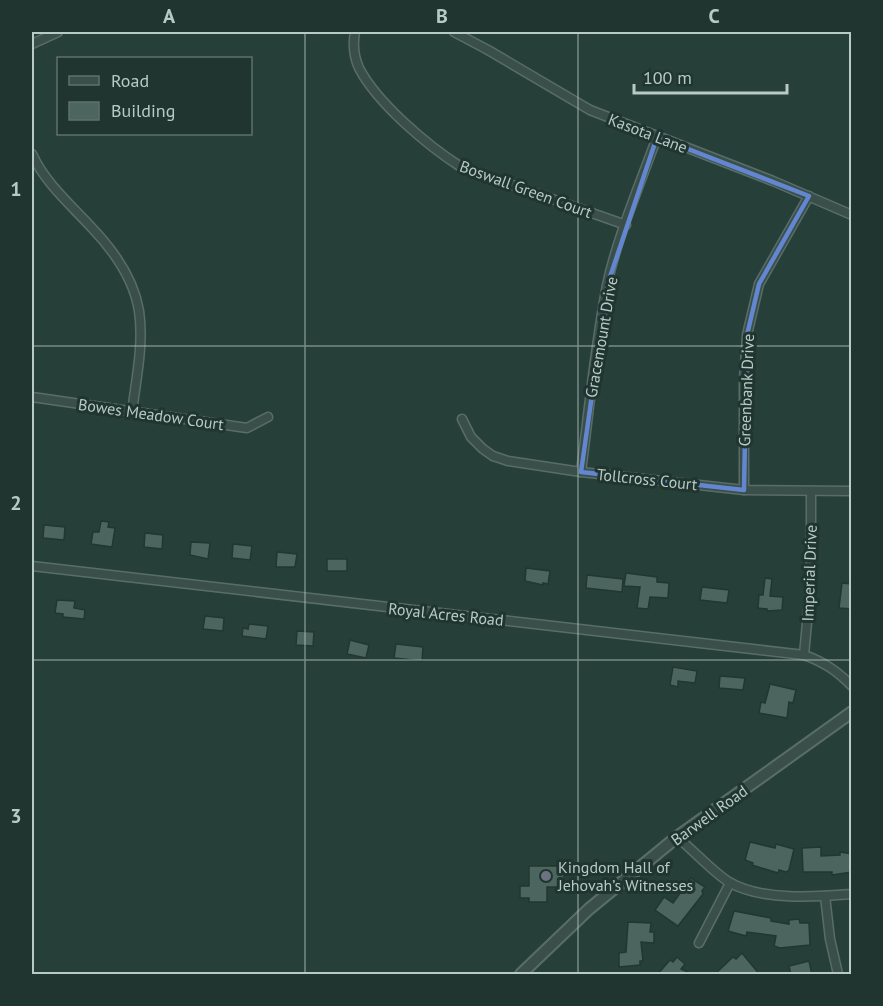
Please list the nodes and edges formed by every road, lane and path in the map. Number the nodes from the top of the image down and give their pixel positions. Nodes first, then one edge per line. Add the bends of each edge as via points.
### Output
1 (58, 32) edge
2 (355, 32) edge
3 (454, 32) edge
4 (32, 44) edge
5 (657, 137) junction
6 (32, 154) edge
7 (34, 167) edge
8 (809, 196) junction
9 (852, 215) edge
10 (626, 225) junction
11 (32, 397) edge
12 (132, 412) junction
13 (268, 417) dead end
14 (462, 419) dead end
15 (581, 472) junction
16 (744, 490) junction
17 (811, 490) junction
18 (852, 490) edge
19 (32, 566) edge
20 (804, 655) junction
21 (852, 686) edge
22 (852, 712) edge
23 (677, 837) junction
24 (730, 882) junction
25 (852, 894) edge
26 (825, 896) junction
27 (699, 943) dead end
28 (521, 975) edge
29 (838, 975) edge

1 - 4 street
2 - 10 street, Boswall Green Court via 358,66 371,86 439,153 461,167
3 - 5 street, Kasota Lane via 590,110
5 - 8 street, Kasota Lane
5 - 10 street, Gracemount Drive
6 - 7 street
7 - 12 street via 106,243 131,285 139,311 140,339
8 - 9 street, Kasota Lane
8 - 16 street, Greenbank Drive via 759,284 747,334
10 - 15 street, Gracemount Drive via 608,283
11 - 12 street, Bowes Meadow Court
12 - 13 street, Bowes Meadow Court via 247,428
14 - 15 street, Tollcross Court via 471,437 494,456
15 - 16 street, Tollcross Court
16 - 17 street, Tollcross Court
17 - 18 street, Tollcross Court
17 - 20 street, Imperial Drive via 811,579
19 - 20 street, Royal Acres Road
20 - 21 street, Royal Acres Road via 838,671
22 - 23 street, Barwell Road
23 - 24 street
23 - 28 street, Barwell Road via 589,909
24 - 26 street via 768,896
24 - 27 street
25 - 26 street
26 - 29 street

